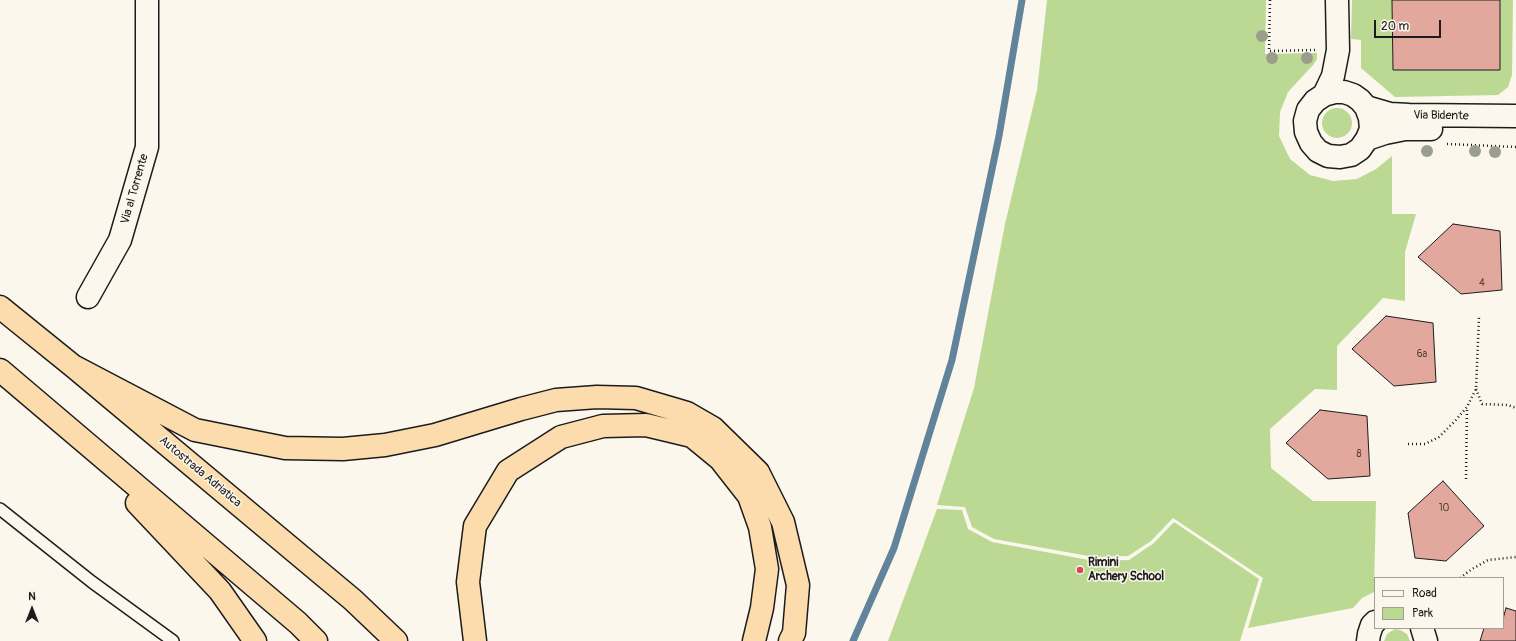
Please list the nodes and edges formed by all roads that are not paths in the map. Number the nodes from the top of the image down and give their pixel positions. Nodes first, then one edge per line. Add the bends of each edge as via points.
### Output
1 (147, 0) edge
2 (1337, 0) edge
3 (1324, 94) junction
4 (1366, 107) junction
5 (1516, 116) edge
6 (1516, 131) edge
7 (1368, 139) junction
8 (88, 297) dead end
9 (0, 307) edge
10 (73, 366) junction
11 (0, 370) edge
12 (0, 385) edge
13 (0, 508) edge
14 (1374, 623) edge
15 (1422, 629) edge
16 (173, 641) edge
17 (256, 641) edge
18 (316, 641) edge
19 (396, 641) edge
20 (475, 641) edge
21 (754, 641) edge
22 (790, 641) edge
23 (1368, 641) edge
24 (1426, 641) edge

1 - 8 street, Via al Torrente via 147,147 120,240
2 - 3 street, Via Bidente via 1338,50 1333,76
3 - 4 street, Via Bidente via 1344,92 1353,95
3 - 7 street, Via Bidente via 1308,110 1305,121 1308,138 1318,151 1328,156 1351,155
4 - 5 street, Via Bidente via 1390,114
4 - 7 street via 1371,129
6 - 7 street, Via Bidente via 1405,129
9 - 10 highway, Autostrada Adriatica
10 - 19 highway, Autostrada Adriatica via 353,600
10 - 22 highway via 195,430 284,448 343,449 385,445 435,435 556,400 636,398 686,413 713,428 758,472 783,522 798,585 794,633
11 - 18 highway
12 - 17 highway via 127,492 220,591
13 - 16 lane via 92,582
14 - 23 street
15 - 24 street
20 - 21 highway via 468,582 475,526 508,471 560,437 603,426 646,425 692,436 720,459 749,496 760,527 767,569 762,608

